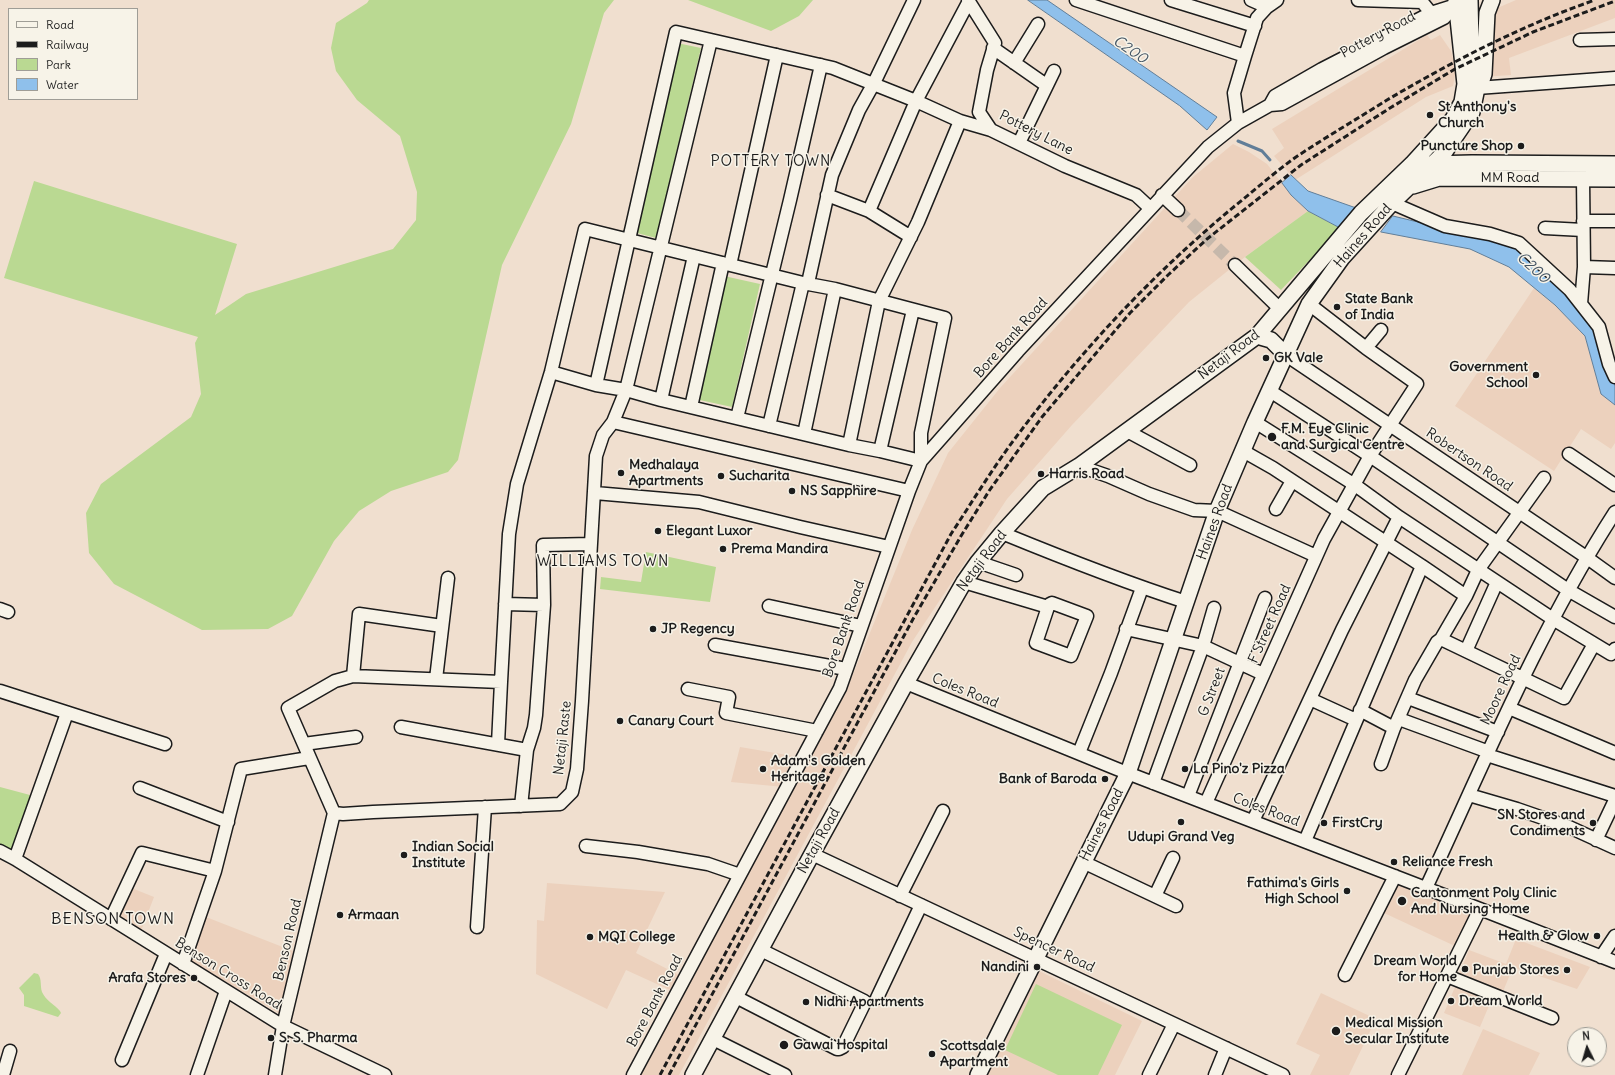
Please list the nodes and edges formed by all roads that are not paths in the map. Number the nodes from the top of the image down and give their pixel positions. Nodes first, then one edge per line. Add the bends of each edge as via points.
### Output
1 (914, 0) edge
2 (1076, 0) edge
3 (1171, 0) edge
4 (1251, 0) edge
5 (1359, 0) edge
6 (1492, 0) edge
7 (969, 1) edge
8 (1461, 1) edge
9 (1272, 3) edge
10 (1430, 13) junction
11 (1038, 24) dead end
12 (1255, 26) junction
13 (1615, 39) edge
14 (711, 40) junction
15 (1580, 40) dead end
16 (993, 48) junction
17 (777, 55) junction
18 (1245, 56) junction
19 (1014, 63) junction
20 (821, 65) junction
21 (1054, 71) dead end
22 (1615, 78) edge
23 (874, 83) junction
24 (1046, 85) junction
25 (1477, 88) junction
26 (916, 100) junction
27 (1270, 105) junction
28 (960, 121) junction
29 (1231, 129) junction
30 (991, 130) junction
31 (1019, 143) junction
32 (1412, 164) junction
33 (1432, 164) junction
34 (1615, 164) edge
35 (1582, 179) junction
36 (1615, 179) edge
37 (1407, 188) junction
38 (827, 195) junction
39 (1162, 195) junction
40 (1392, 203) junction
41 (1150, 208) junction
42 (1178, 210) tunnel mouth
43 (869, 211) junction
44 (1615, 221) edge
45 (1583, 226) junction
46 (1545, 228) dead end
47 (1130, 230) joint
48 (911, 237) junction
49 (630, 240) junction
50 (660, 248) junction
51 (694, 256) junction
52 (726, 264) junction
53 (1235, 265) tunnel mouth
54 (1584, 267) junction
55 (1615, 268) edge
56 (772, 275) junction
57 (805, 283) junction
58 (835, 289) junction
59 (879, 302) junction
60 (1310, 304) junction
61 (1581, 304) junction
62 (1280, 309) junction
63 (914, 310) junction
64 (1381, 330) dead end
65 (1257, 336) junction
66 (1609, 346) edge
67 (1366, 348) junction
68 (1286, 355) junction
69 (551, 372) junction
70 (1615, 377) edge
71 (596, 385) junction
72 (626, 390) junction
73 (1270, 391) junction
74 (662, 400) junction
75 (691, 407) junction
76 (737, 418) junction
77 (613, 422) junction
78 (1255, 422) junction
79 (769, 426) junction
80 (1391, 426) junction
81 (1126, 431) junction
82 (804, 434) junction
83 (849, 445) junction
84 (1243, 450) junction
85 (880, 451) junction
86 (1569, 454) dead end
87 (1370, 456) junction
88 (921, 461) junction
89 (1190, 465) dead end
90 (1078, 466) junction
91 (1544, 478) dead end
92 (1292, 481) junction
93 (1355, 485) junction
94 (1615, 485) edge
95 (909, 491) junction
96 (595, 493) junction
97 (1276, 509) dead end
98 (1217, 512) junction
99 (1340, 512) junction
100 (1519, 512) junction
101 (1615, 512) edge
102 (1399, 517) junction
103 (1002, 533) junction
104 (1498, 541) junction
105 (1386, 542) junction
106 (591, 544) junction
107 (889, 547) junction
108 (1316, 556) junction
109 (1586, 557) junction
110 (978, 562) junction
111 (1422, 566) junction
112 (1478, 570) junction
113 (1016, 575) dead end
114 (448, 578) dead end
115 (1615, 578) edge
116 (964, 582) junction
117 (1497, 582) junction
118 (1142, 588) junction
119 (1568, 590) junction
120 (1466, 596) junction
121 (1265, 598) dead end
122 (1186, 602) junction
123 (506, 604) junction
124 (544, 605) junction
125 (769, 606) dead end
126 (1048, 607) junction
127 (1214, 608) dead end
128 (1615, 617) edge
129 (1553, 619) junction
130 (442, 626) junction
131 (861, 626) junction
132 (1126, 629) junction
133 (1174, 638) junction
134 (1441, 639) junction
135 (1594, 644) junction
136 (715, 645) dead end
137 (1203, 646) junction
138 (1615, 649) edge
139 (1466, 651) junction
140 (1240, 662) junction
141 (846, 670) junction
142 (1263, 674) junction
143 (353, 676) junction
144 (1523, 678) junction
145 (436, 679) junction
146 (501, 682) junction
147 (906, 683) junction
148 (688, 689) dead end
149 (0, 691) edge
150 (1408, 698) junction
151 (1310, 699) junction
152 (1509, 708) junction
153 (67, 713) junction
154 (1358, 715) junction
155 (1396, 723) junction
156 (401, 727) dead end
157 (817, 731) junction
158 (1498, 732) junction
159 (356, 737) dead end
160 (165, 744) dead end
161 (304, 744) junction
162 (498, 744) junction
163 (527, 750) junction
164 (1079, 753) junction
165 (1615, 753) edge
166 (1488, 754) junction
167 (309, 758) junction
168 (1381, 764) dead end
169 (1128, 773) junction
170 (1153, 783) junction
171 (140, 788) dead end
172 (1469, 795) junction
173 (1188, 796) junction
174 (1615, 796) edge
175 (1615, 800) edge
176 (1206, 803) junction
177 (521, 806) junction
178 (485, 807) junction
179 (943, 811) dead end
180 (334, 813) junction
181 (1253, 821) junction
182 (228, 822) junction
183 (1596, 840) junction
184 (1304, 841) junction
185 (586, 846) dead end
186 (1615, 848) edge
187 (0, 851) edge
188 (812, 854) junction
189 (1173, 858) dead end
190 (15, 859) junction
191 (1083, 862) junction
192 (214, 871) junction
193 (740, 875) junction
194 (1395, 876) junction
195 (1426, 888) junction
196 (900, 896) junction
197 (1155, 896) junction
198 (921, 905) junction
199 (1176, 906) dead end
200 (1480, 909) junction
201 (111, 919) junction
202 (477, 927) dead end
203 (1615, 936) edge
204 (761, 950) junction
205 (166, 954) junction
206 (1601, 957) junction
207 (1035, 958) junction
208 (1615, 962) edge
209 (183, 964) junction
210 (1345, 975) dead end
211 (1447, 976) junction
212 (226, 991) junction
213 (736, 997) junction
214 (877, 998) dead end
215 (1552, 1018) dead end
216 (1174, 1024) junction
217 (283, 1026) junction
218 (713, 1039) junction
219 (1226, 1048) junction
220 (10, 1051) dead end
221 (122, 1060) dead end
222 (4, 1075) edge
223 (197, 1075) edge
224 (275, 1075) edge
225 (385, 1075) edge
226 (633, 1075) edge
227 (693, 1075) edge
228 (785, 1075) edge
229 (978, 1075) edge
230 (1149, 1075) edge
231 (1215, 1075) edge
232 (1283, 1075) edge
233 (1398, 1075) edge

1 - 23 street
2 - 18 street
3 - 12 street
4 - 9 street
5 - 10 street via 1422,2
6 - 25 main road via 1487,13 1484,74
7 - 16 street via 995,43
7 - 26 street
8 - 10 street, Pottery Road
8 - 25 main road, Haines Road via 1471,44
8 - 27 street, Pottery Road via 1444,18 1282,104
8 - 32 main road via 1465,75 1462,102 1453,119
9 - 12 street via 1257,18
10 - 27 street, Pottery Road via 1275,96
11 - 19 street
12 - 18 street
13 - 15 street
14 - 17 street
14 - 49 street via 676,32
14 - 50 street, Netaji Raste
16 - 19 street
16 - 30 street, Pottery Lane via 986,70 979,112
17 - 20 street
17 - 52 street
18 - 29 street via 1234,93
19 - 24 street
20 - 23 street
20 - 56 street
21 - 24 street
22 - 25 street
23 - 26 street
23 - 38 street via 845,143 832,174
24 - 31 street
25 - 33 main road, Haines Road via 1472,112 1444,153
26 - 28 street
26 - 43 street
27 - 29 street, Pottery Road
28 - 30 street
28 - 48 street
29 - 39 street, Pottery Road via 1208,147
30 - 31 street, Pottery Lane
31 - 41 street, Pottery Lane via 1065,166 1136,195
32 - 33 main road, MM Road
32 - 62 main road, Netaji Road via 1358,218
33 - 34 main road, MM Road
33 - 37 main road, Haines Road
35 - 36 main road, MM Road
35 - 37 main road, MM Road via 1438,178
35 - 45 street
37 - 40 main road, Haines Road
38 - 43 street
38 - 57 street
39 - 41 street, Pottery Road
39 - 42 street
40 - 60 main road, Haines Road via 1342,258
40 - 61 street via 1446,226 1490,234 1519,243 1554,274
41 - 47 street, Pottery Road
43 - 48 street
44 - 45 street
45 - 46 street
45 - 54 street
47 - 88 street, Bore Bank Road
48 - 59 street
49 - 50 street
49 - 69 street via 585,229
49 - 71 street
50 - 51 street
50 - 72 street, Netaji Raste
51 - 52 street
51 - 74 street
52 - 56 street
52 - 75 street
53 - 62 street
54 - 55 street
54 - 61 street
56 - 57 street
56 - 76 street
57 - 58 street
57 - 79 street
58 - 59 street
58 - 82 street
59 - 63 street
59 - 83 street
60 - 67 street
60 - 68 main road, Haines Road
61 - 66 street via 1599,327
62 - 65 main road, Netaji Road
63 - 85 street
63 - 88 street via 945,318 920,433
64 - 67 street
65 - 68 main road via 1271,340
65 - 81 main road, Netaji Road
66 - 70 street via 1609,364
67 - 80 street, F Street Road via 1417,384
68 - 73 main road, Haines Road
68 - 80 street, Robertson Road
69 - 71 street
69 - 123 street via 517,484 509,534
71 - 72 street
72 - 74 street
72 - 77 street, Netaji Raste
73 - 78 main road, Haines Road
73 - 87 street
74 - 75 street
75 - 76 street
76 - 79 street
77 - 95 street
77 - 96 street, Netaji Raste via 603,434 596,456
78 - 84 main road, Haines Road
78 - 93 street
79 - 82 street
80 - 87 street, F Street Road
80 - 100 street, Robertson Road
81 - 89 street
81 - 90 main road, Netaji Road
82 - 83 street
83 - 85 street
84 - 92 street
84 - 98 main road, Haines Road
85 - 88 street
86 - 94 street
87 - 93 street, F Street Road
87 - 104 street
88 - 95 street, Bore Bank Road
90 - 98 street via 1194,510
90 - 103 main road, Netaji Road via 1043,488
91 - 100 street
92 - 97 street
92 - 99 street
93 - 99 street, F Street Road
93 - 102 street
95 - 107 street, Bore Bank Road
96 - 106 street, Netaji Raste
96 - 107 street via 698,502
98 - 108 street
98 - 122 main road, Haines Road
99 - 105 street
99 - 108 street, F Street Road
100 - 104 street
100 - 109 street, Robertson Road
101 - 109 street, Moore Road
102 - 105 street
102 - 112 street
103 - 110 main road, Netaji Road
103 - 118 street
104 - 112 street
104 - 119 street
105 - 111 street
105 - 151 street
106 - 124 street via 543,544
106 - 177 street, Netaji Raste via 577,768 572,792 560,804
107 - 131 street, Bore Bank Road
108 - 142 street, F Street Road
109 - 115 street, Robertson Road
109 - 119 street, Moore Road
110 - 113 street
110 - 116 main road, Netaji Road
111 - 120 street
111 - 154 street
112 - 117 street
112 - 120 street
114 - 130 street
116 - 126 street
116 - 147 main road, Netaji Road
117 - 129 street
117 - 139 street
118 - 122 street
118 - 132 street
119 - 128 street
119 - 129 street, Moore Road
120 - 134 street
121 - 140 street, G Street
122 - 133 main road, Haines Road
123 - 124 street
123 - 146 street
124 - 163 street via 534,728
125 - 131 street
126 - 126 street via 1052,604 1087,616 1070,656 1036,643
127 - 137 street
129 - 135 street
129 - 144 street, Moore Road
130 - 143 street via 359,614
130 - 145 street
131 - 141 street, Bore Bank Road
132 - 133 street
132 - 164 street
133 - 137 street
133 - 169 main road, Haines Road
134 - 139 street
134 - 150 street via 1415,680
135 - 138 street via 1611,654
135 - 144 street via 1564,698
136 - 141 street
137 - 140 street
137 - 170 street
139 - 144 street
140 - 142 street
140 - 173 street, G Street
141 - 157 street, Bore Bank Road via 840,688
142 - 176 street, F Street Road
143 - 145 street
143 - 161 street via 334,681 288,708
144 - 152 street, Moore Road
145 - 146 street
146 - 162 street
147 - 164 street, Coles Road
147 - 188 main road, Netaji Road
148 - 157 street via 729,698 726,713
149 - 153 street
150 - 155 street
150 - 158 street
151 - 154 street
151 - 181 street
152 - 158 street, Moore Road
152 - 165 street
153 - 160 street
153 - 190 street
154 - 155 street
154 - 184 street
155 - 166 street
155 - 168 street
156 - 162 street
157 - 193 street, Bore Bank Road
158 - 166 street, Moore Road
159 - 161 street
161 - 167 street
162 - 163 street
163 - 177 street
164 - 169 street, Coles Road
166 - 172 street, Moore Road
166 - 174 street
167 - 180 street
167 - 182 street via 241,769
169 - 170 street, Coles Road
169 - 191 main road, Haines Road
170 - 173 street, Coles Road
171 - 182 street
172 - 183 street via 1517,809
172 - 195 street, Moore Road
173 - 176 street, Coles Road
175 - 183 street
176 - 181 street, Coles Road
177 - 178 street, Netaji Raste
178 - 180 street, Netaji Raste
178 - 202 street
179 - 196 street
180 - 217 street, Benson Road
181 - 184 street, Coles Road
182 - 192 street
183 - 186 street
184 - 194 street, Coles Road
185 - 193 street via 708,864
187 - 190 street, Benson Cross Road
188 - 196 street, Spencer Road
188 - 204 main road, Netaji Road
189 - 197 street
190 - 201 street, Benson Cross Road
191 - 197 street
191 - 207 main road, Haines Road
192 - 201 street via 142,853
192 - 209 street
193 - 226 street, Bore Bank Road
194 - 195 street, Coles Road
194 - 210 street
195 - 200 street, Coles Road
196 - 198 street, Spencer Road
197 - 199 street
198 - 207 street, Spencer Road
198 - 214 street
200 - 206 street, Coles Road
200 - 211 street
201 - 205 street, Benson Cross Road
203 - 206 street
204 - 213 main road, Netaji Road
204 - 213 street via 864,1001 843,1047 836,1048
205 - 209 street, Benson Cross Road
205 - 221 street
206 - 208 street, Coles Road
207 - 216 street, Spencer Road
207 - 229 main road, Haines Road
209 - 212 street, Benson Cross Road
211 - 215 street
211 - 233 street
212 - 217 street, Benson Cross Road
212 - 223 street
213 - 218 main road, Netaji Road
216 - 219 street, Spencer Road
216 - 230 street
217 - 224 street, Benson Road
217 - 225 street, Benson Cross Road
218 - 227 main road, Netaji Road
218 - 228 street
219 - 231 street
219 - 232 street, Spencer Road
220 - 222 street

